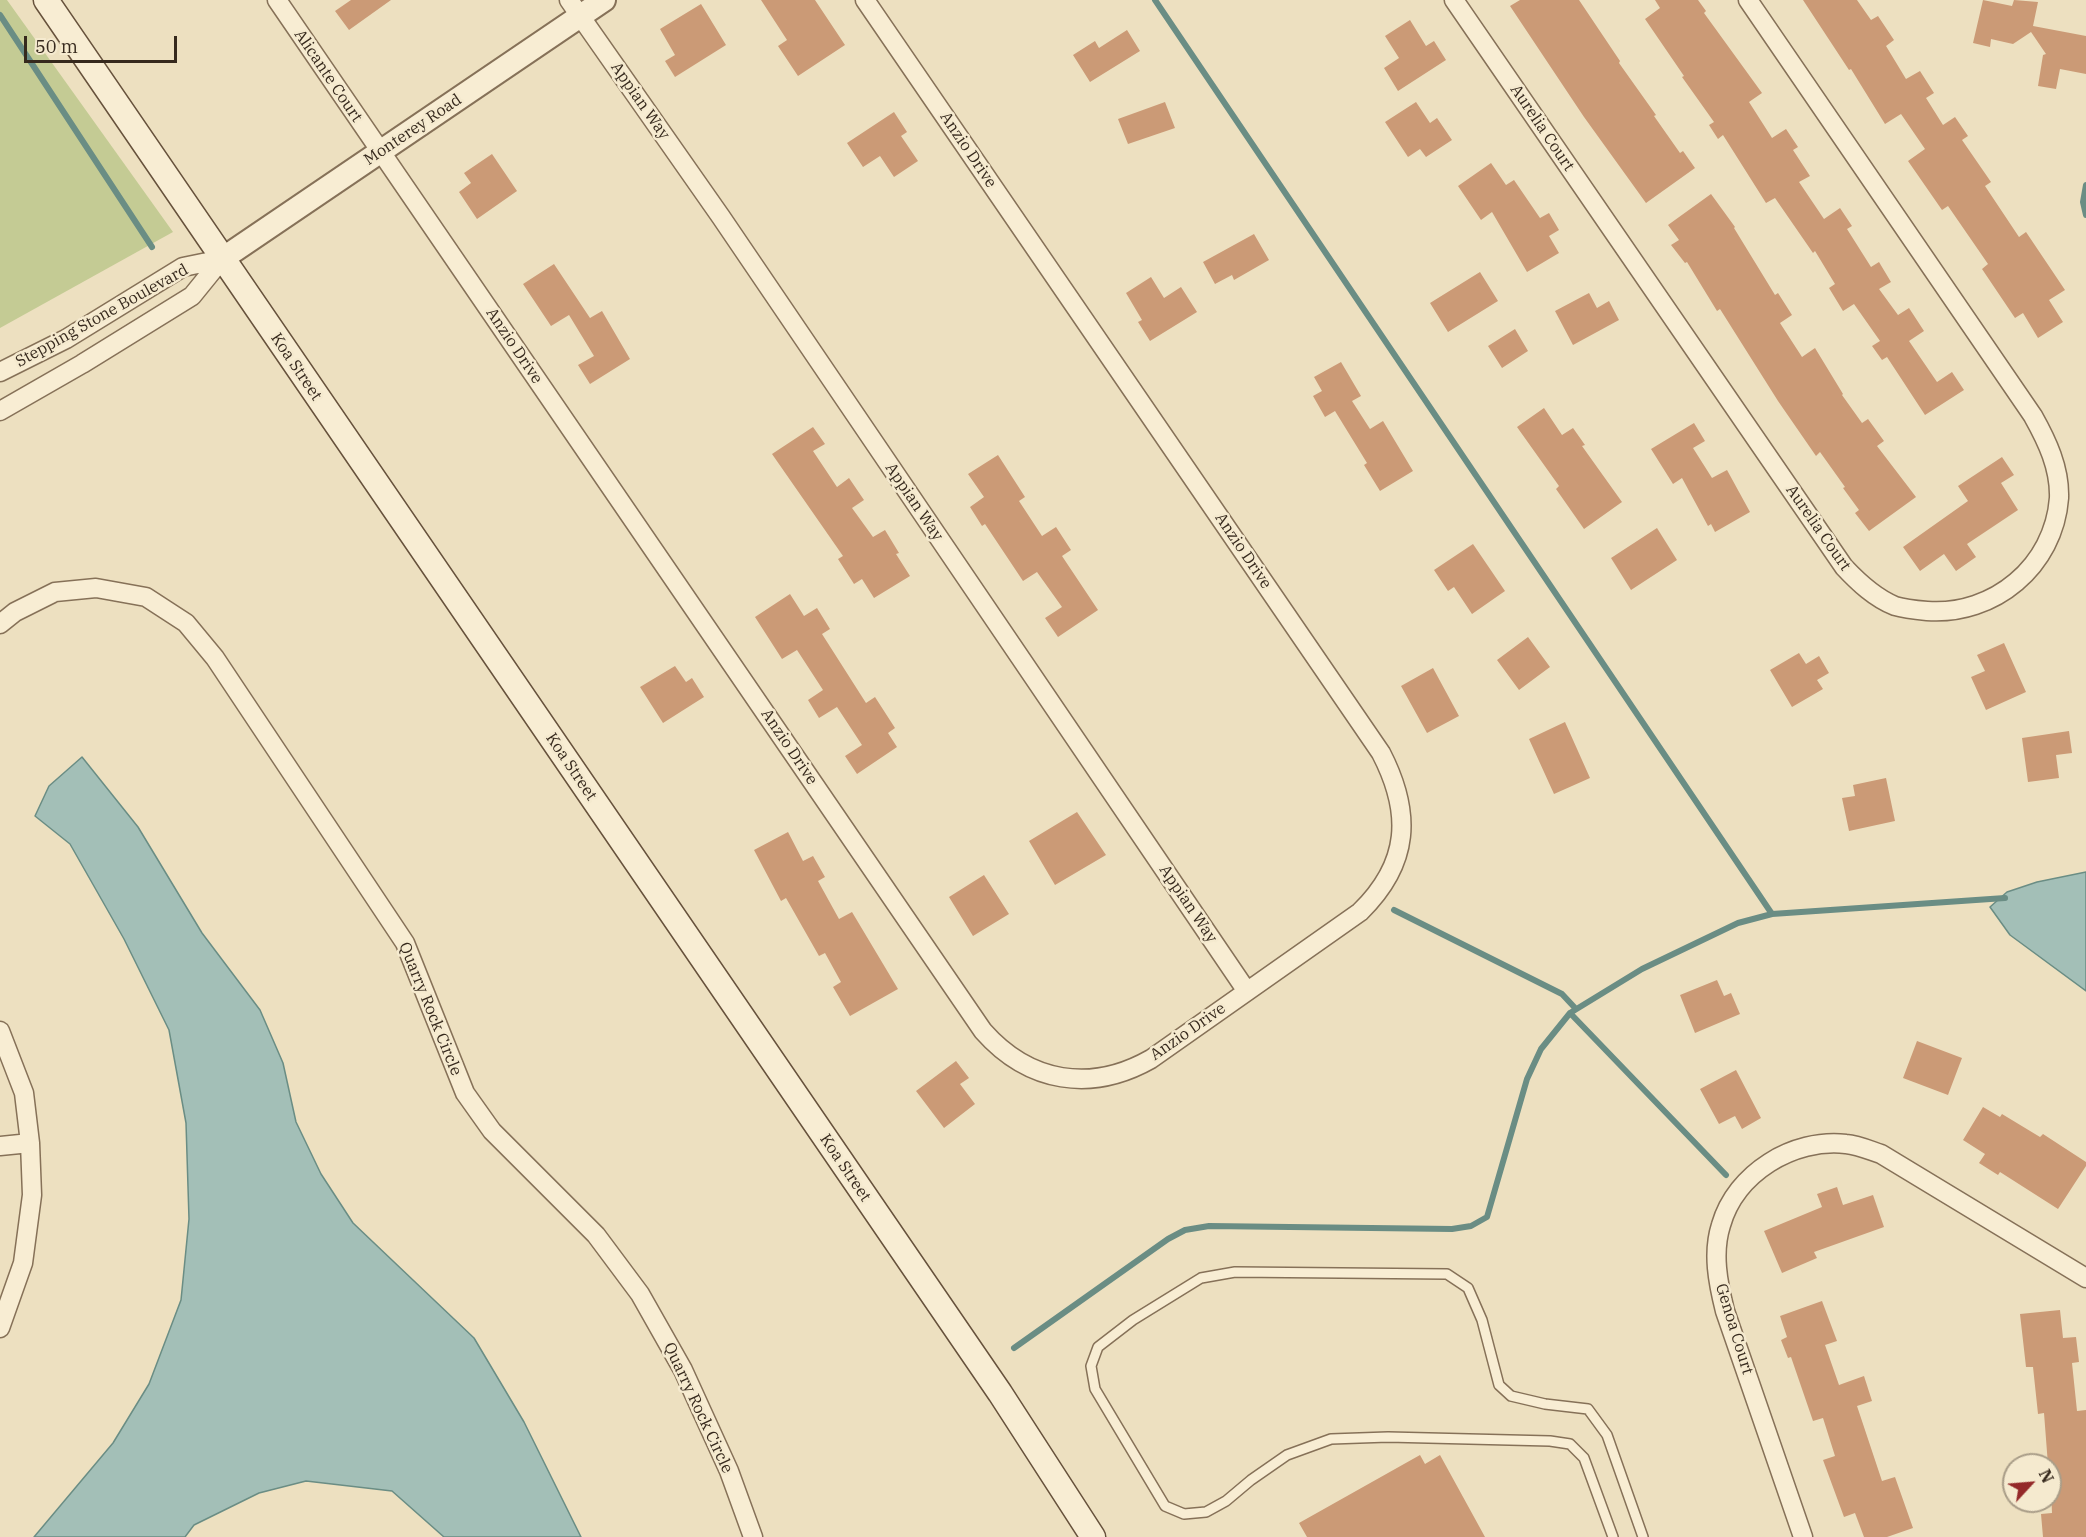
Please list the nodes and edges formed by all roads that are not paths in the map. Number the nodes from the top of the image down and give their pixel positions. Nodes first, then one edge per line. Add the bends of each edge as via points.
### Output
1 (45, 0) edge
2 (277, 0) edge
3 (604, 0) edge
4 (865, 0) edge
5 (1454, 0) edge
6 (1748, 0) edge
7 (575, 8) edge
8 (380, 152) junction
9 (222, 259) junction
10 (0, 372) edge
11 (0, 411) edge
12 (0, 624) edge
13 (1246, 990) junction
14 (0, 1031) edge
15 (30, 1143) junction
16 (0, 1146) edge
17 (2086, 1278) edge
18 (0, 1328) edge
19 (753, 1537) edge
20 (1093, 1537) edge
21 (1613, 1537) edge
22 (1643, 1537) edge
23 (1803, 1537) edge

1 - 9 main road, Koa Street
2 - 8 street, Alicante Court
3 - 7 street, Monterey Road
4 - 13 street, Anzio Drive via 1381,753 1396,784 1401,841 1381,889 1360,912
5 - 6 street, Aurelia Court via 1844,567 1872,593 1896,606 1954,610 1997,596 2024,577 2048,540 2055,520 2058,499 2054,462 2046,440
7 - 8 street, Monterey Road
7 - 13 street, Appian Way
8 - 9 street, Monterey Road
8 - 13 street, Anzio Drive via 994,1044 1026,1066 1054,1076 1107,1076 1151,1059
9 - 10 street, Stepping Stone Boulevard via 183,267 66,339
9 - 11 street, Stepping Stone Boulevard via 192,296
9 - 20 main road, Koa Street via 1000,1393
12 - 19 street, Quarry Rock Circle via 55,592 96,588 146,597 186,622 215,658 405,943 465,1093 492,1131 596,1235 640,1294 683,1370 729,1471
14 - 15 street via 24,1093
15 - 16 street
15 - 18 street via 32,1195 23,1263
17 - 23 street, Genoa Court via 1881,1154 1844,1144 1826,1144 1794,1151 1761,1167 1729,1206 1721,1224 1716,1263 1725,1311
21 - 22 lane via 1584,1458 1570,1444 1550,1441 1331,1439 1287,1455 1226,1502 1206,1512 1184,1514 1165,1506 1150,1484 1095,1389 1091,1366 1098,1347 1133,1320 1202,1278 1235,1272 1447,1274 1468,1288 1482,1320 1499,1385 1511,1396 1588,1409 1607,1435

